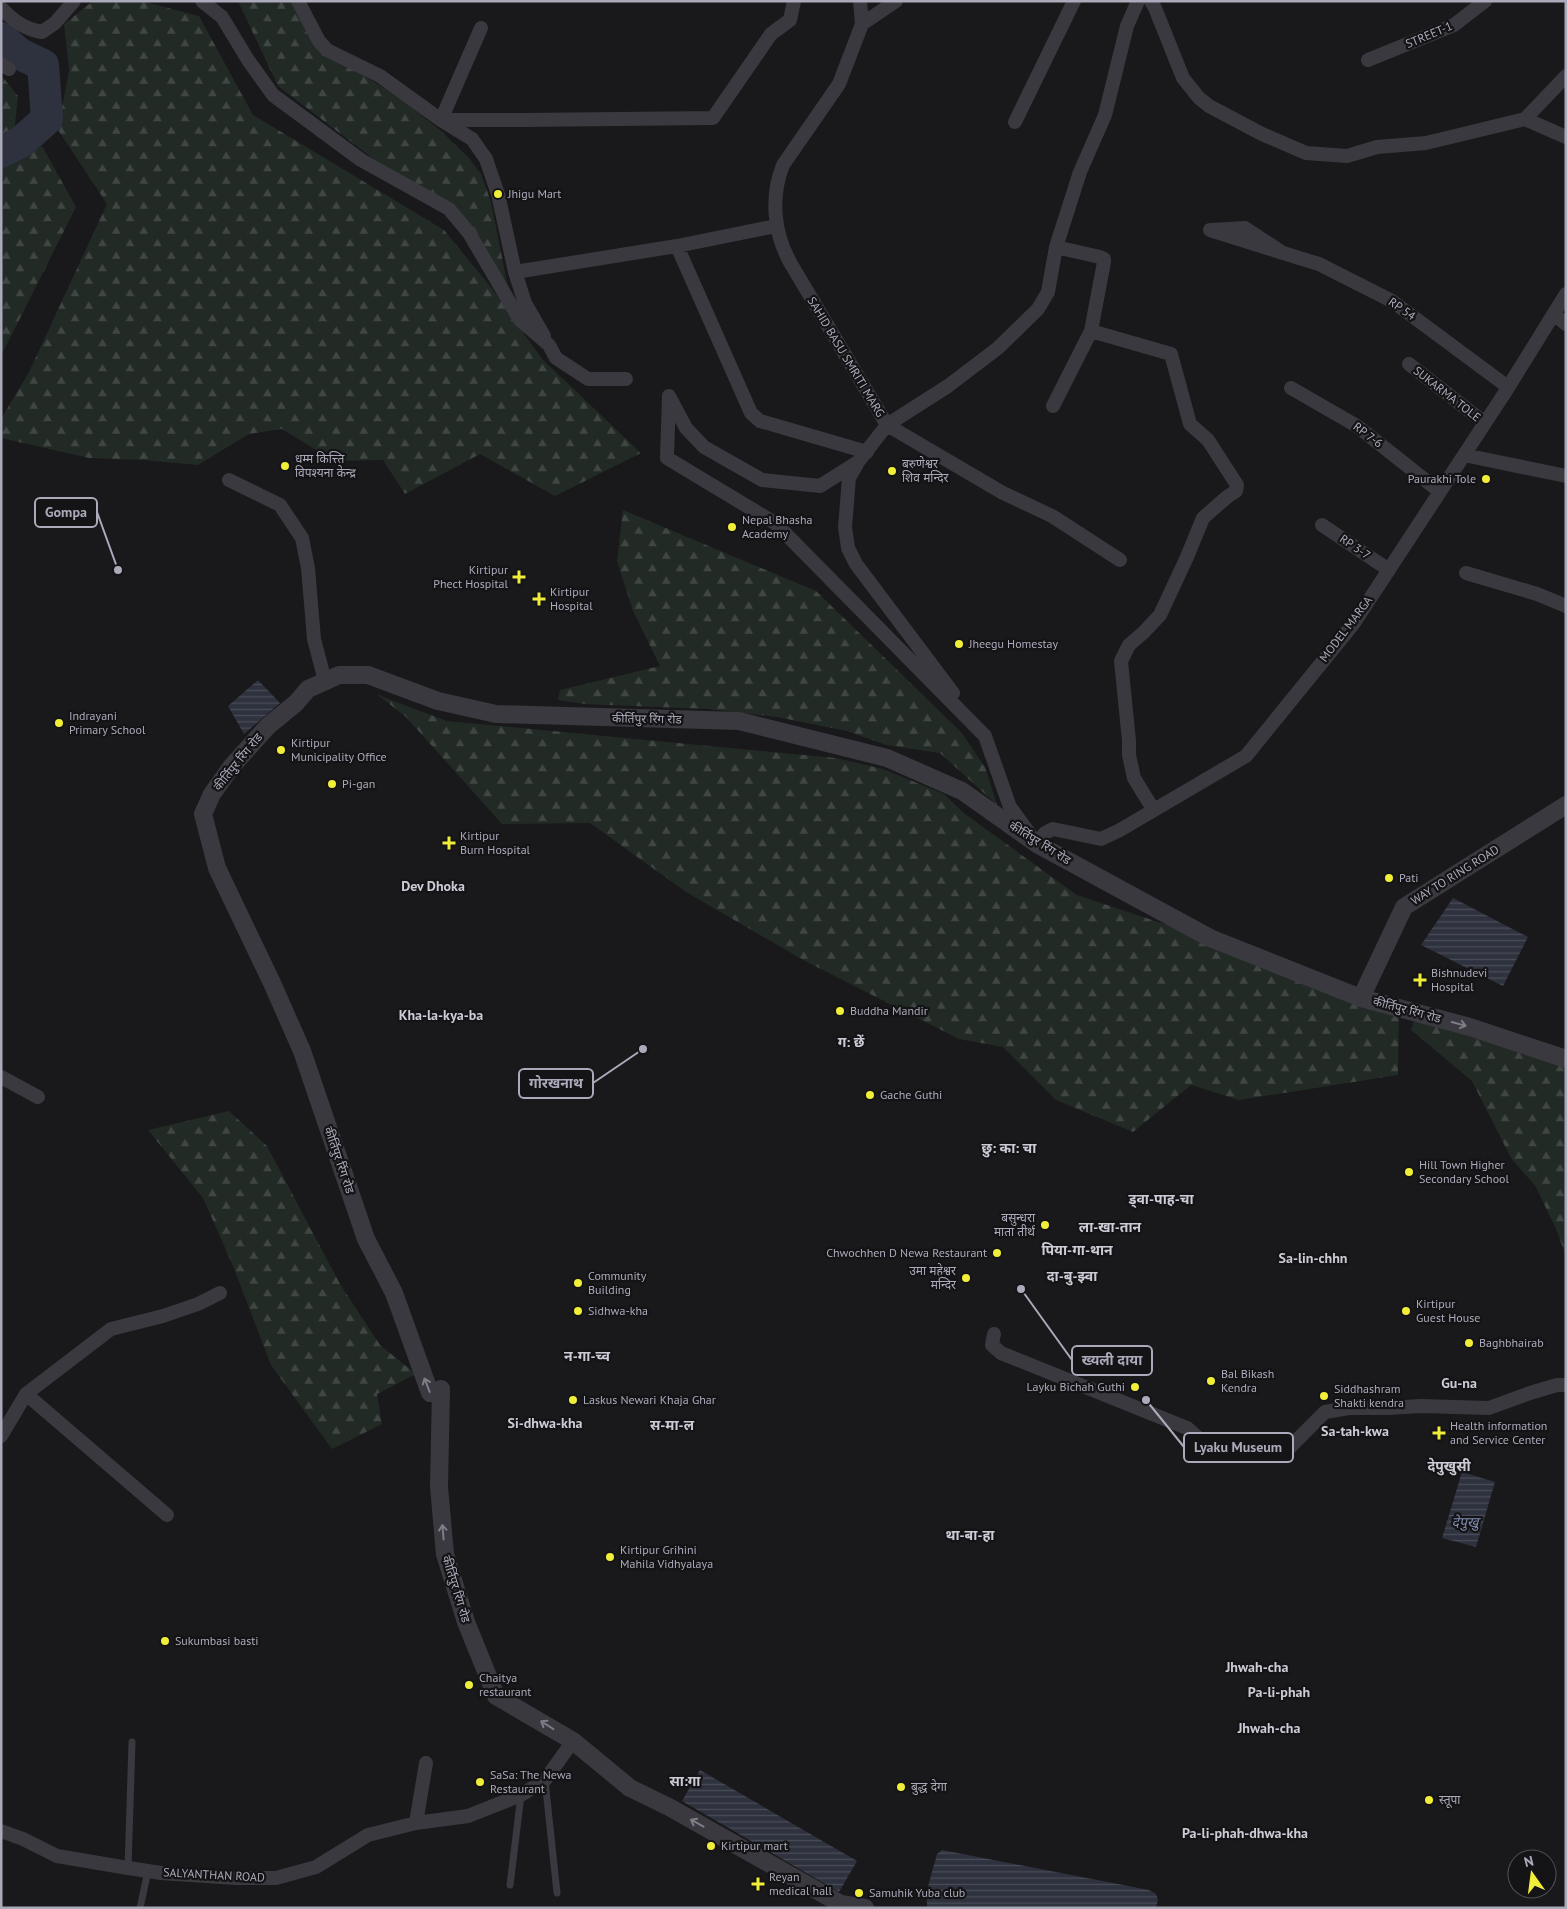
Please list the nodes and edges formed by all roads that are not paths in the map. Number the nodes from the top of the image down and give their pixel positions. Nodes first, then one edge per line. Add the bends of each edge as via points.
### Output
1 (74, 1) edge
2 (202, 1) edge
3 (298, 1) edge
4 (794, 1) edge
5 (860, 1) edge
6 (896, 1) edge
7 (1074, 1) edge
8 (1138, 1) edge
9 (1151, 1) edge
10 (1485, 1) edge
11 (1, 8) edge
12 (862, 24) junction
13 (481, 28) dead end
14 (1368, 60) dead end
15 (1566, 76) edge
16 (1525, 119) junction
17 (441, 120) junction
18 (1015, 122) dead end
19 (1566, 137) edge
20 (776, 226) junction
21 (677, 246) junction
22 (1056, 247) junction
23 (1283, 253) dead end
24 (515, 272) junction
25 (1566, 294) edge
26 (1554, 314) junction
27 (1566, 324) edge
28 (1091, 331) junction
29 (549, 345) junction
30 (1409, 364) dead end
31 (626, 379) dead end
32 (1508, 387) junction
33 (1291, 388) dead end
34 (1053, 406) dead end
35 (1484, 423) junction
36 (887, 425) junction
37 (1464, 456) junction
38 (862, 457) junction
39 (1566, 476) edge
40 (229, 480) dead end
41 (1439, 491) junction
42 (1322, 525) dead end
43 (1120, 560) dead end
44 (1388, 570) junction
45 (1466, 573) dead end
46 (1566, 606) edge
47 (325, 681) junction
48 (985, 736) junction
49 (1566, 805) edge
50 (1153, 809) junction
51 (1037, 844) junction
52 (1361, 998) junction
53 (1566, 1059) edge
54 (1, 1077) edge
55 (38, 1097) dead end
56 (220, 1293) dead end
57 (994, 1334) dead end
58 (1566, 1385) edge
59 (26, 1394) junction
60 (1, 1436) edge
61 (167, 1515) dead end
62 (132, 1742) dead end
63 (573, 1742) junction
64 (426, 1764) dead end
65 (545, 1780) junction
66 (521, 1795) junction
67 (416, 1823) junction
68 (1, 1831) edge
69 (128, 1868) junction
70 (148, 1871) junction
71 (510, 1885) dead end
72 (557, 1892) dead end
73 (841, 1906) edge
74 (140, 1908) edge
75 (865, 1908) edge

1 - 11 street via 56,23 42,32 29,30 13,21
2 - 29 street via 222,17 273,94 361,160 449,209 469,233 520,320
3 - 17 street via 327,50 380,76
4 - 17 street via 790,20 771,34 712,118
5 - 12 street, SAHID BASU SMRITI MARG
6 - 12 street
7 - 18 street
8 - 22 street via 1127,26 1106,115 1080,172
9 - 16 street via 1183,78 1199,98 1262,134 1306,153 1346,156 1376,147 1426,143
10 - 14 street, STREET-1 via 1454,25
12 - 20 street, SAHID BASU SMRITI MARG via 839,84 783,165 778,179
13 - 17 street
15 - 16 street
16 - 19 street
17 - 24 street via 472,139 486,159 498,194
20 - 21 street
20 - 36 street, SAHID BASU SMRITI MARG via 782,249
21 - 24 street
21 - 38 street via 751,413 760,421
22 - 28 street via 1104,259
22 - 36 street via 1048,292 1038,309 998,348 948,386
23 - 32 street, RP 54 via 1320,264 1392,301
24 - 29 street via 525,303
25 - 26 street, MODEL MARGA
26 - 27 street
26 - 32 street, MODEL MARGA
28 - 34 street
28 - 50 street via 1171,354 1190,424 1208,440 1238,485 1236,492 1204,518 1160,615 1129,645 1121,661 1128,755 1134,778
29 - 31 street via 556,358 588,380
30 - 35 street, SUKARMA TOLE
32 - 35 street, MODEL MARGA
33 - 41 street, RP 7-6 via 1357,426
35 - 37 street, MODEL MARGA
36 - 38 street, SAHID BASU SMRITI MARG
36 - 43 street via 1003,493 1052,516
37 - 39 street
37 - 41 street, MODEL MARGA
38 - 48 street via 849,478 845,527 848,548 856,564
38 - 48 street, SAHID BASU SMRITI MARG via 820,486 762,480 704,447 686,428 670,396 667,458 775,523
40 - 47 street via 280,505 302,538 314,639
41 - 44 street, MODEL MARGA
42 - 44 street, RP 3-7
44 - 50 street, MODEL MARGA via 1354,623 1246,756
45 - 46 street
47 - 51 street, कीर्तिपुर रिंग रोड via 339,675 368,674 438,701 496,714 739,722 887,758 962,791
63 -> 47 street, कीर्तिपुर रिंग रोड via 496,1696 466,1622 445,1554 439,1487 441,1389 430,1393 394,1293 366,1238 302,1051 217,868 203,814 212,794 232,766 268,726 308,689
48 - 51 street, SAHID BASU SMRITI MARG via 1010,807
49 - 52 street, WAY TO RING ROAD via 1404,907
50 - 51 street, MODEL MARGA via 1101,839 1052,829
51 - 52 street, कीर्तिपुर रिंग रोड via 1210,938
52 -> 53 street, कीर्तिपुर रिंग रोड via 1470,1027
54 - 55 street
56 - 59 street via 163,1316 111,1329
57 - 58 street via 992,1345 1001,1353 1187,1428 1206,1445 1290,1448 1325,1412 1421,1406 1489,1408 1530,1393
59 - 60 street
59 - 61 street
62 - 69 lane
63 - 65 street, SALYANTHAN ROAD
73 -> 63 street, कीर्तिपुर रिंग रोड via 670,1807 630,1788
64 - 67 street
65 - 66 street, SALYANTHAN ROAD
65 - 72 lane
66 - 67 street, SALYANTHAN ROAD via 468,1816
66 - 71 lane
67 - 70 street, SALYANTHAN ROAD via 368,1836 316,1866 276,1878
68 - 69 street, SALYANTHAN ROAD via 58,1856
69 - 70 street, SALYANTHAN ROAD
70 - 74 lane
73 - 75 street, कीर्तिपुर रिंग रोड

